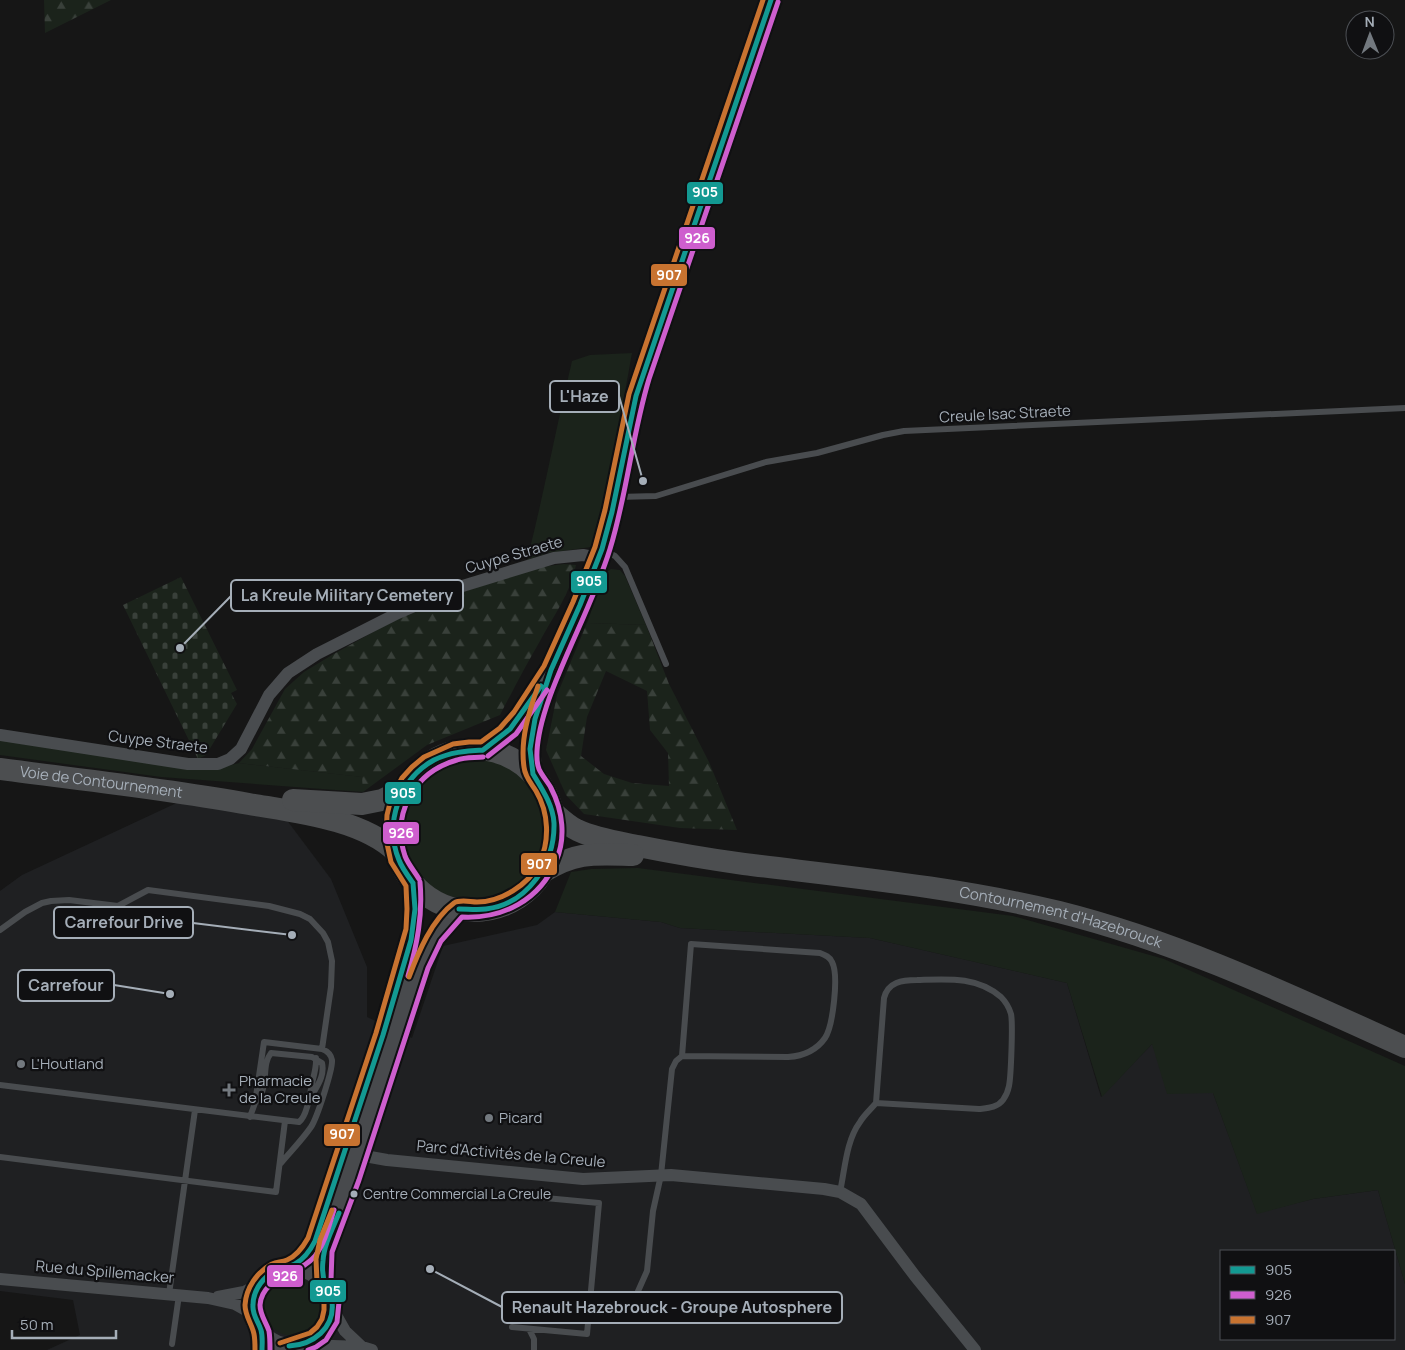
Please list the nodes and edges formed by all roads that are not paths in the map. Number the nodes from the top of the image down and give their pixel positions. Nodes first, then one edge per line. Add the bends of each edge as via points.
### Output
1 (771, 0) edge
2 (1405, 408) edge
3 (615, 496) junction
4 (600, 554) junction
5 (666, 664) dead end
6 (552, 670) junction
7 (0, 735) edge
8 (483, 750) junction
9 (0, 769) edge
10 (533, 774) junction
11 (404, 789) junction
12 (202, 795) junction
13 (552, 812) junction
14 (396, 852) junction
15 (696, 858) junction
16 (543, 872) junction
17 (413, 883) junction
18 (459, 909) junction
19 (0, 930) edge
20 (1405, 1047) edge
21 (322, 1049) junction
22 (682, 1056) junction
23 (0, 1085) edge
24 (255, 1103) junction
25 (876, 1104) junction
26 (195, 1110) junction
27 (250, 1117) junction
28 (285, 1121) junction
29 (359, 1155) junction
30 (0, 1157) edge
31 (280, 1164) junction
32 (661, 1175) junction
33 (185, 1180) junction
34 (840, 1192) junction
35 (524, 1196) dead end
36 (289, 1268) junction
37 (0, 1279) edge
38 (260, 1284) junction
39 (325, 1284) junction
40 (174, 1295) junction
41 (208, 1298) junction
42 (635, 1298) dead end
43 (332, 1308) junction
44 (253, 1314) junction
45 (512, 1327) dead end
46 (529, 1329) junction
47 (261, 1331) junction
48 (172, 1344) dead end
49 (292, 1347) edge
50 (367, 1348) edge
51 (262, 1350) edge
52 (534, 1350) edge
53 (975, 1350) edge

1 - 3 main road via 636,396
2 - 3 lane, Creule Isac Straete via 904,432 756,465 656,496
3 - 4 main road
4 - 5 lane via 615,556 625,567
4 - 6 main road
4 - 7 street, Cuype Straete via 554,558 456,588 412,606 317,654 282,679 269,695 241,749 224,762 188,764
6 - 8 main road via 516,723
6 - 10 main road via 531,734
8 - 10 highway via 506,756
8 - 11 highway via 462,750 435,759 417,772
9 - 12 highway, Voie de Contournement
10 - 13 highway via 543,788
11 - 12 highway, Voie de Contournement via 376,802 357,804
11 - 14 highway via 394,816
12 - 14 highway, Voie de Contournement via 344,824 375,836
13 - 15 highway, Contournement d'Hazebrouck via 584,833
13 - 16 highway via 553,843
14 - 17 highway via 404,872
15 - 16 highway, Contournement d'Hazebrouck via 590,854 567,859
15 - 20 highway, Contournement d'Hazebrouck via 943,890 1059,912 1135,934 1215,964
16 - 18 highway via 525,892 503,905 477,910
17 - 18 highway via 431,898
17 - 36 main road via 415,909 411,940 347,1148 316,1241 305,1256
18 - 29 main road via 435,937 424,960
19 - 21 lane via 42,903 69,900 118,906 148,890 290,910 317,926 328,942 332,961
21 - 24 lane via 264,1042
21 - 31 lane via 329,1053 332,1064 316,1118
22 - 22 lane via 691,944 820,953 831,960 835,977 831,1023 825,1038 814,1049 788,1057
22 - 32 lane via 672,1069
23 - 26 lane
24 - 27 lane
24 - 28 lane via 263,1093 271,1052 316,1058 310,1098 301,1121
25 - 25 lane via 884,998 892,985 912,980 958,979 987,988 1005,1001 1012,1019 1010,1085 999,1104 979,1109
25 - 34 lane via 855,1130
26 - 27 lane
26 - 33 lane
27 - 28 lane
28 - 31 lane
29 - 32 street, Parc d'Activités de la Creule via 583,1179
29 - 39 main road via 325,1250
30 - 33 lane
31 - 33 lane via 276,1192
32 - 34 street, Parc d'Activités de la Creule
32 - 42 lane via 653,1211 647,1271
33 - 40 lane
34 - 53 street, Parc d'Activités de la Creule via 867,1210
35 - 46 lane via 599,1203 587,1334
36 - 38 main road via 275,1271
36 - 39 main road via 309,1271
37 - 40 street, Rue du Spillemacker
38 - 41 street, Rue du Spillemacker via 244,1292
38 - 44 main road via 253,1300
39 - 43 main road
40 - 41 street, Rue du Spillemacker
40 - 48 lane
41 - 44 street, Rue du Spillemacker via 235,1304
43 - 49 main road via 329,1322 317,1338
43 - 50 street via 345,1331
44 - 47 main road
45 - 46 lane
46 - 52 lane via 534,1339
47 - 49 main road via 276,1343
47 - 51 main road
49 - 50 street

